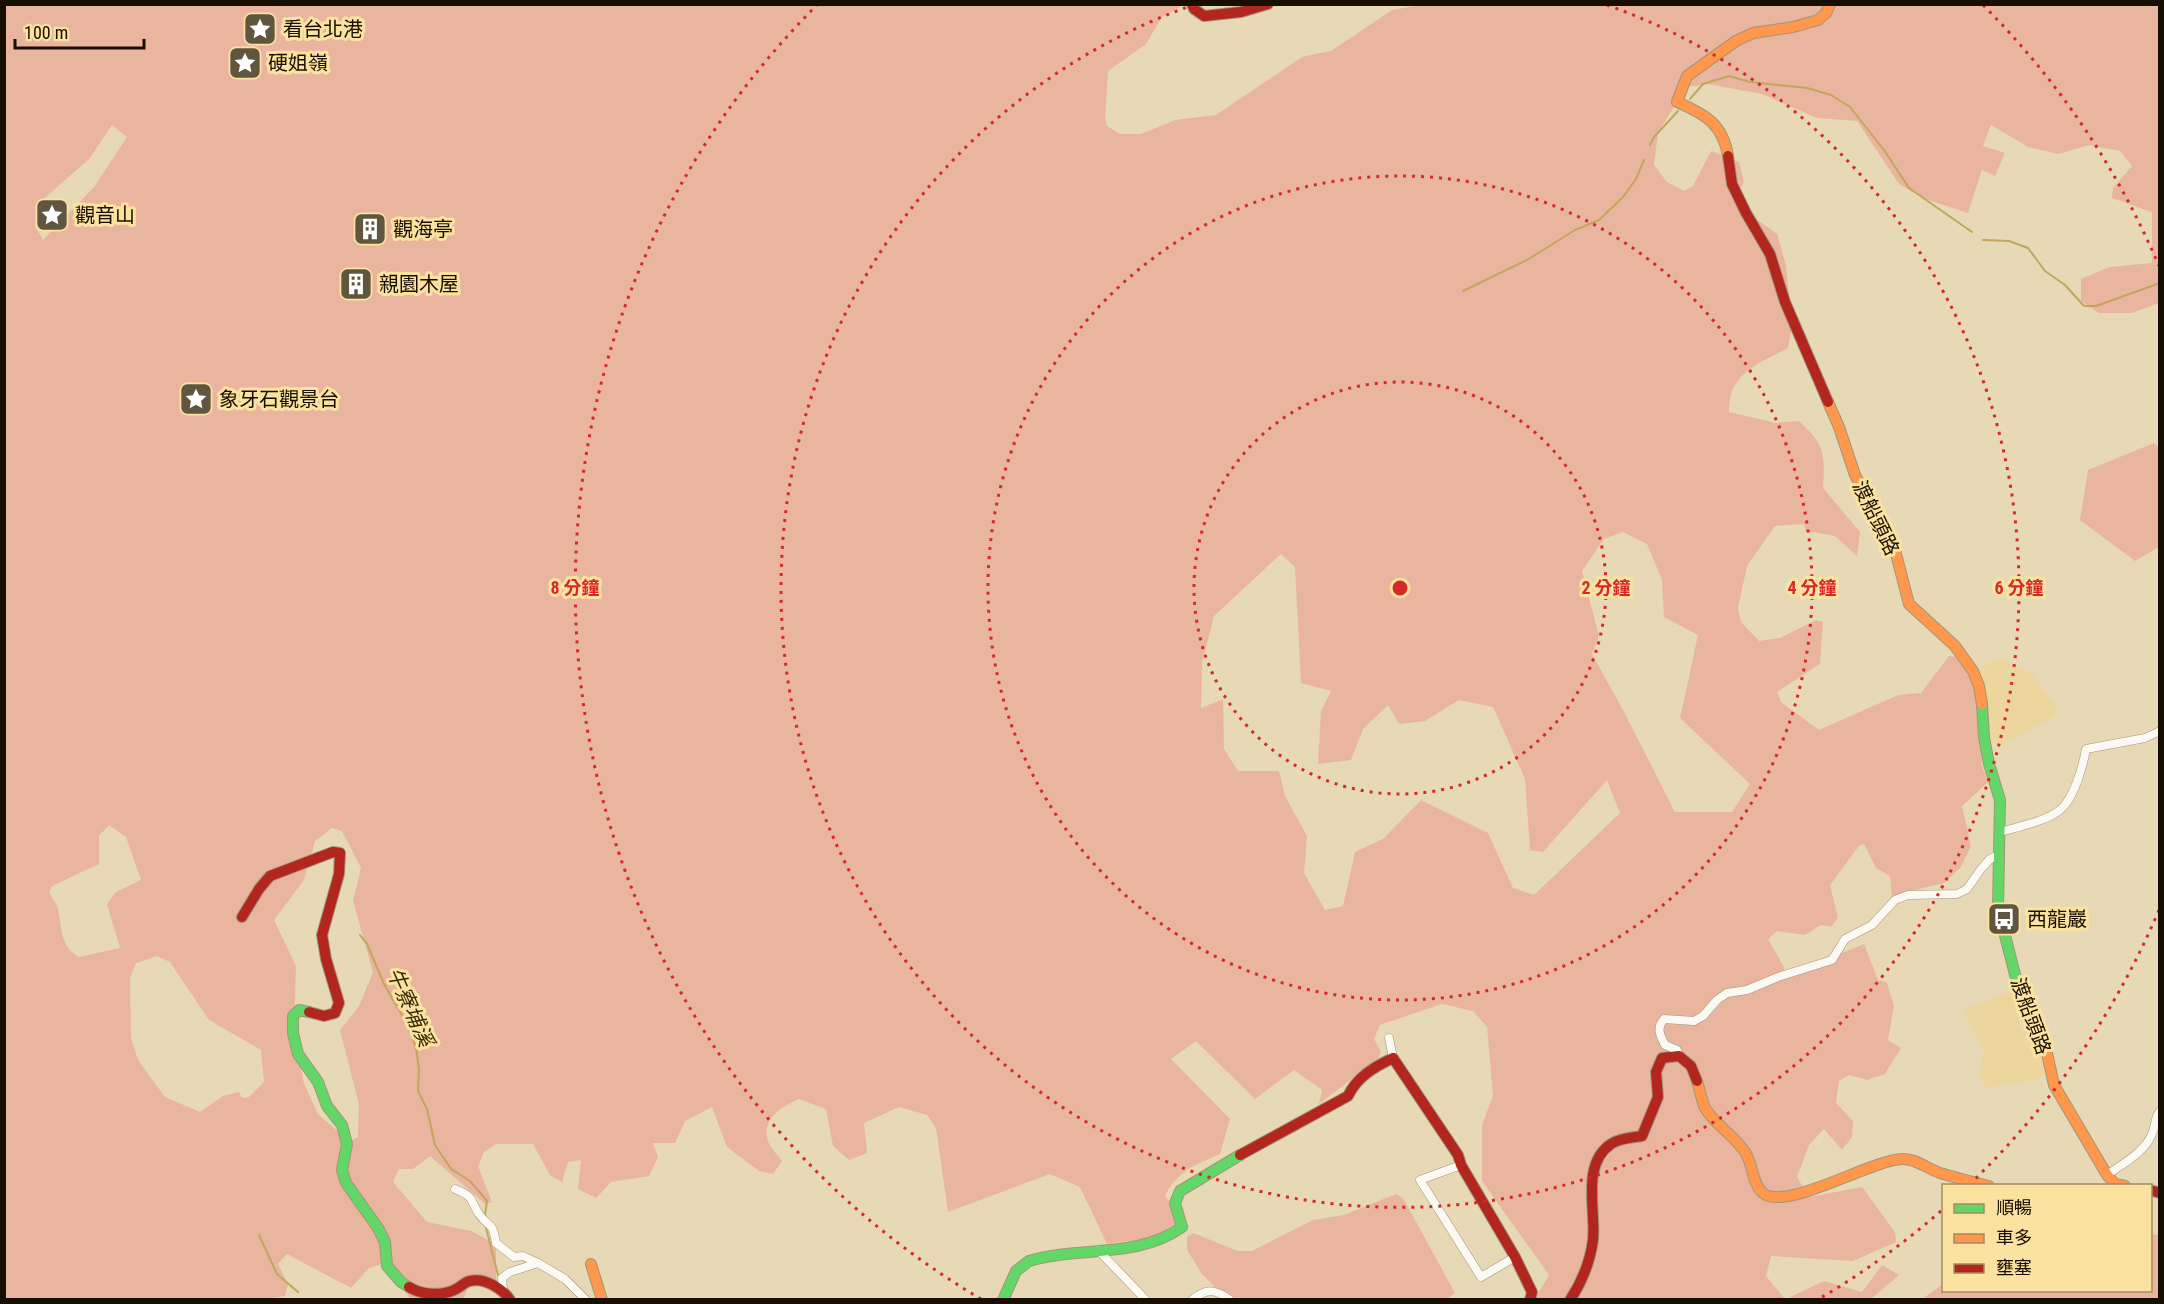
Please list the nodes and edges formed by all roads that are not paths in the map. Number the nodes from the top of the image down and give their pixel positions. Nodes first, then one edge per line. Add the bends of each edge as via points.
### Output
1 (1192, 4) edge
2 (1268, 4) edge
3 (1830, 4) edge
4 (2160, 732) edge
5 (2000, 832) junction
6 (1999, 855) junction
7 (242, 917) dead end
8 (1389, 1038) dead end
9 (1679, 1056) junction
10 (1393, 1058) junction
11 (2160, 1111) edge
12 (1461, 1166) junction
13 (2107, 1175) junction
14 (1985, 1184) edge
15 (2117, 1184) edge
16 (455, 1189) dead end
17 (1098, 1250) junction
18 (1515, 1257) junction
19 (538, 1263) junction
20 (591, 1264) dead end
21 (506, 1295) edge
22 (586, 1299) edge
23 (602, 1299) edge
24 (1003, 1299) edge
25 (1146, 1299) edge
26 (1192, 1299) edge
27 (1230, 1299) edge
28 (1530, 1299) edge
29 (1570, 1299) edge

1 - 2 street via 1204,16
3 - 5 street, 渡船頭路 via 1824,17 1811,23 1746,34 1735,40 1686,77 1677,102 1721,130 1732,184 1770,254 1785,302 1839,427 1855,475 1895,550 1909,604 1955,646 1973,671 1979,686 1989,764 2000,800
4 - 5 street via 2118,745 2086,749 2084,763 2061,810
5 - 6 street, 渡船頭路
6 - 9 street via 1990,859 1967,889 1957,894 1908,895 1895,900 1872,925 1845,939 1832,960 1747,990 1726,993 1694,1021 1664,1019 1659,1031 1665,1045 1677,1050
6 - 13 street, 渡船頭路 via 1998,908 2022,1002 2045,1044 2054,1085
7 - 21 street via 270,876 333,852 340,853 336,890 322,938 339,1003 335,1013 324,1016 299,1010 293,1016 293,1033 298,1054 342,1125 347,1144 342,1170 346,1183 378,1228 385,1242 387,1266 401,1282 429,1294 453,1291 477,1280
8 - 10 street
9 - 14 street via 1698,1077 1705,1107 1742,1148 1767,1196 1791,1196 1899,1159
9 - 29 street via 1662,1058 1658,1065 1658,1097 1642,1136 1613,1142 1601,1152 1593,1177 1593,1238 1581,1282
10 - 12 street via 1458,1155
10 - 17 street via 1352,1085 1348,1096 1180,1191 1173,1202 1182,1227 1174,1235 1131,1247
11 - 13 street via 2143,1148
12 - 18 street
12 - 18 street via 1420,1180 1481,1277
13 - 15 street, 渡船頭路
16 - 19 street via 472,1198 479,1214 494,1227 496,1243 514,1257 523,1256
17 - 24 street via 1024,1263 1016,1270
17 - 25 street
18 - 28 street via 1532,1292
19 - 21 street via 502,1278
19 - 22 street via 565,1279
20 - 23 street
26 - 27 street via 1203,1290 1215,1290

